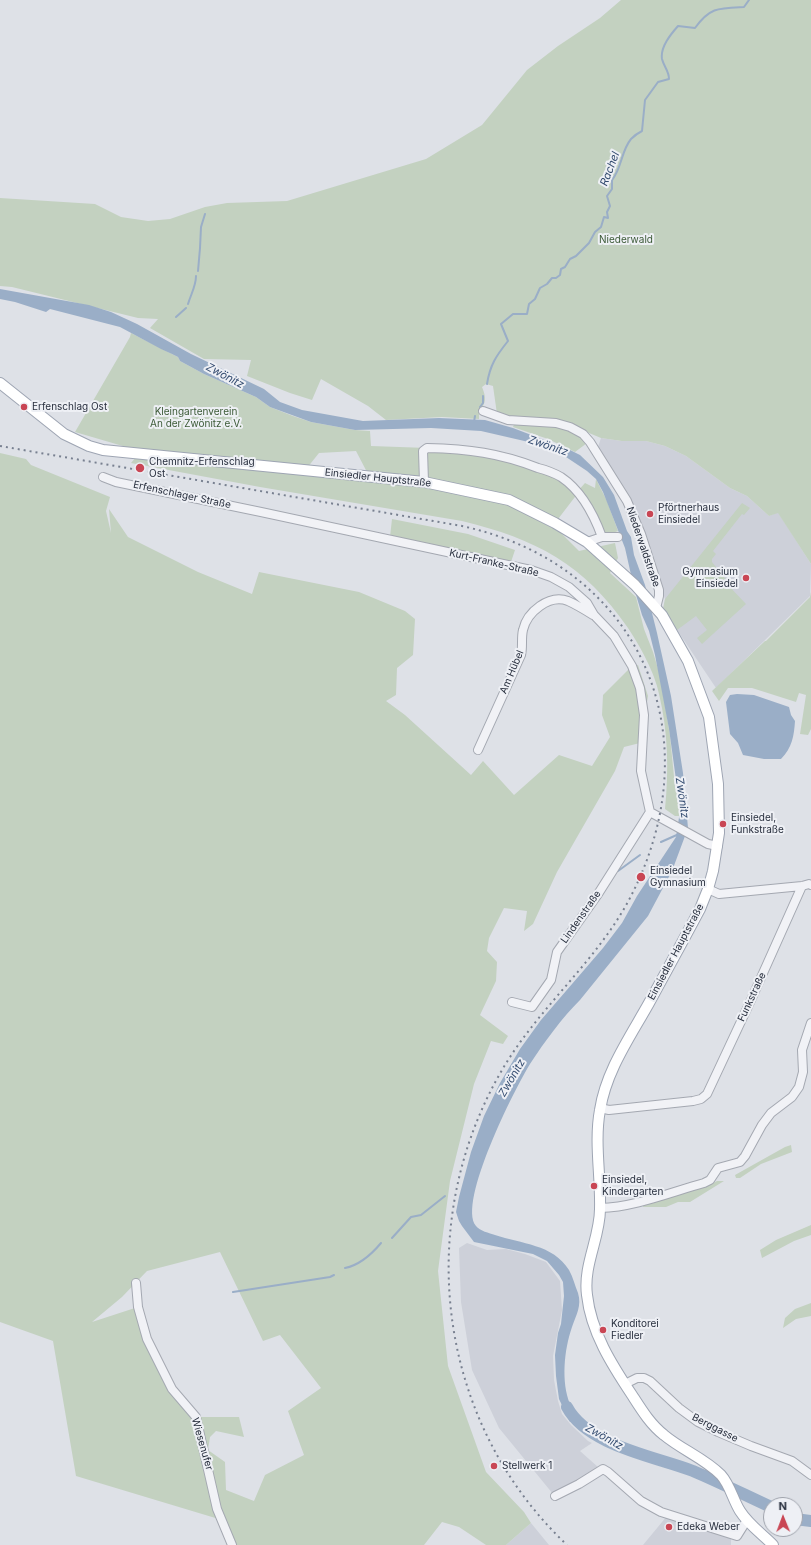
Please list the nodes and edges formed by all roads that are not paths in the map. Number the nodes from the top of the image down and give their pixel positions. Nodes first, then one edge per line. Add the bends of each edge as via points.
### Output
1 (0, 383) edge
2 (484, 411) dead end
3 (103, 477) dead end
4 (424, 482) junction
5 (261, 512) joint
6 (602, 537) junction
7 (618, 537) dead end
8 (588, 542) junction
9 (656, 608) junction
10 (594, 615) junction
11 (478, 750) dead end
12 (650, 812) junction
13 (718, 846) junction
14 (811, 885) edge
15 (802, 886) junction
16 (708, 888) junction
17 (512, 1002) dead end
18 (811, 1023) edge
19 (600, 1108) junction
20 (600, 1208) junction
21 (136, 1283) dead end
22 (625, 1384) junction
23 (811, 1475) edge
24 (555, 1496) dead end
25 (747, 1520) junction
26 (737, 1536) junction
27 (232, 1545) edge
28 (734, 1545) edge
29 (773, 1545) edge

1 - 4 main road, Einsiedler Hauptstraße via 64,434 103,450
2 - 9 street, Niederwaldstraße via 508,420 556,423 570,427 583,434 590,442 627,501 641,534 659,590
3 - 5 street, Erfenschlager Straße via 116,482
4 - 6 street via 423,451 427,448 482,451 523,462 554,473 567,482 583,499 595,518
4 - 8 main road, Einsiedler Hauptstraße via 509,500
5 - 10 street, Kurt-Franke-Straße via 532,570 569,587 587,603
6 - 7 street
6 - 8 street
8 - 9 main road, Einsiedler Hauptstraße via 623,572
9 - 13 main road, Einsiedler Hauptstraße via 688,661 709,717 718,784
10 - 11 street, Am Hübel via 567,600 546,602 532,614 524,628 521,655
10 - 12 street, Kurt-Franke-Straße via 614,636 632,666 640,688 644,715 641,771
12 - 13 street via 708,844
12 - 17 street, Lindenstraße via 598,894 557,952 551,980 532,1007
13 - 16 main road, Einsiedler Hauptstraße
14 - 15 street
15 - 16 street via 719,894
15 - 19 street, Funkstraße via 707,1094 693,1101 609,1110
16 - 19 main road, Einsiedler Hauptstraße via 700,909 610,1075
18 - 20 street via 802,1050 803,1072 799,1087 792,1098 771,1113 762,1124 740,1162 718,1168 710,1180 704,1183 628,1204
19 - 20 main road, Einsiedler Hauptstraße
20 - 22 main road, Einsiedler Hauptstraße via 597,1233 588,1263 587,1294 592,1323 607,1356
21 - 27 street, Wiesenufer via 141,1323 147,1339 172,1389 196,1417 217,1509
22 - 23 street, Berggasse via 636,1378 644,1378 698,1422 792,1461
22 - 25 main road, Einsiedler Hauptstraße via 648,1419 663,1434 723,1477 739,1510
24 - 26 street via 603,1469 641,1501 661,1512
25 - 26 street
25 - 29 main road, Einsiedler Hauptstraße
26 - 28 street

